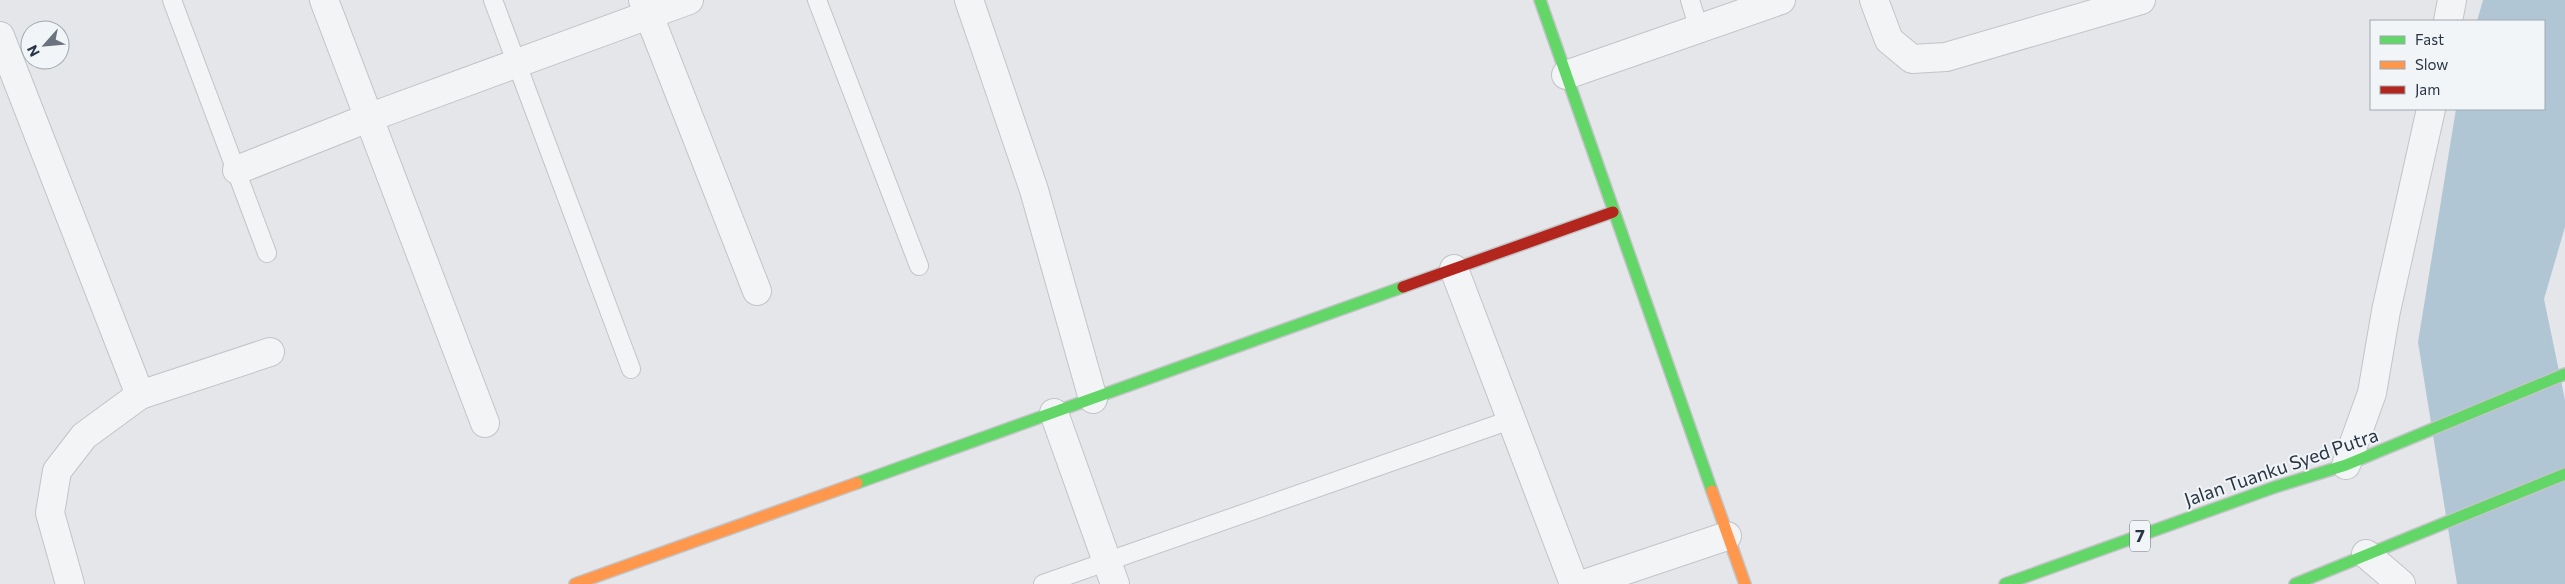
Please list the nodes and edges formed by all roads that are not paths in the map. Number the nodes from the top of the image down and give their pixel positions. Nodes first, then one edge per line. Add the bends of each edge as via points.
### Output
1 (172, 0) edge
2 (324, 0) edge
3 (493, 0) edge
4 (689, 0) edge
5 (817, 0) edge
6 (968, 0) edge
7 (1540, 0) edge
8 (1690, 0) edge
9 (1782, 0) edge
10 (1874, 0) edge
11 (2141, 0) edge
12 (2452, 0) edge
13 (646, 7) edge
14 (2448, 20) edge
15 (1699, 29) junction
16 (0, 36) edge
17 (517, 63) junction
18 (1566, 75) junction
19 (2432, 110) edge
20 (368, 118) junction
21 (237, 170) junction
22 (1613, 212) junction
23 (267, 252) dead end
24 (919, 266) dead end
25 (1454, 269) junction
26 (757, 291) dead end
27 (270, 352) dead end
28 (631, 369) dead end
29 (2565, 374) edge
30 (140, 396) junction
31 (1093, 399) junction
32 (1054, 413) junction
33 (1513, 419) junction
34 (485, 422) dead end
35 (2346, 465) junction
36 (2565, 474) edge
37 (1727, 536) junction
38 (2366, 554) junction
39 (1111, 573) edge
40 (70, 584) edge
41 (575, 584) edge
42 (1044, 584) edge
43 (1574, 584) edge
44 (1584, 584) edge
45 (1745, 584) edge
46 (2006, 584) edge
47 (2295, 584) edge
48 (2401, 584) edge

1 - 21 lane
2 - 20 street
3 - 17 lane
4 - 13 street
5 - 24 lane
6 - 31 street via 1034,190
7 - 18 street
8 - 15 lane
9 - 15 street
10 - 11 street via 1889,40 1912,58 1946,57
12 - 14 street
13 - 17 street
13 - 26 street
15 - 18 street
16 - 30 street
17 - 20 street
17 - 28 lane
18 - 22 street
19 - 35 street via 2386,311 2372,393
20 - 21 street
20 - 34 street
21 - 23 lane
22 - 25 street
22 - 37 street
25 - 31 street
25 - 33 street
27 - 30 street
29 - 35 street, Jalan Tuanku Syed Putra / 7
30 - 40 street via 84,436 57,470 50,513
31 - 32 street
32 - 39 street
32 - 41 street
33 - 39 lane
33 - 43 street
35 - 46 street, Jalan Tuanku Syed Putra / 7
36 - 38 street
37 - 44 street
37 - 45 street
38 - 47 street
38 - 48 street
39 - 42 lane

